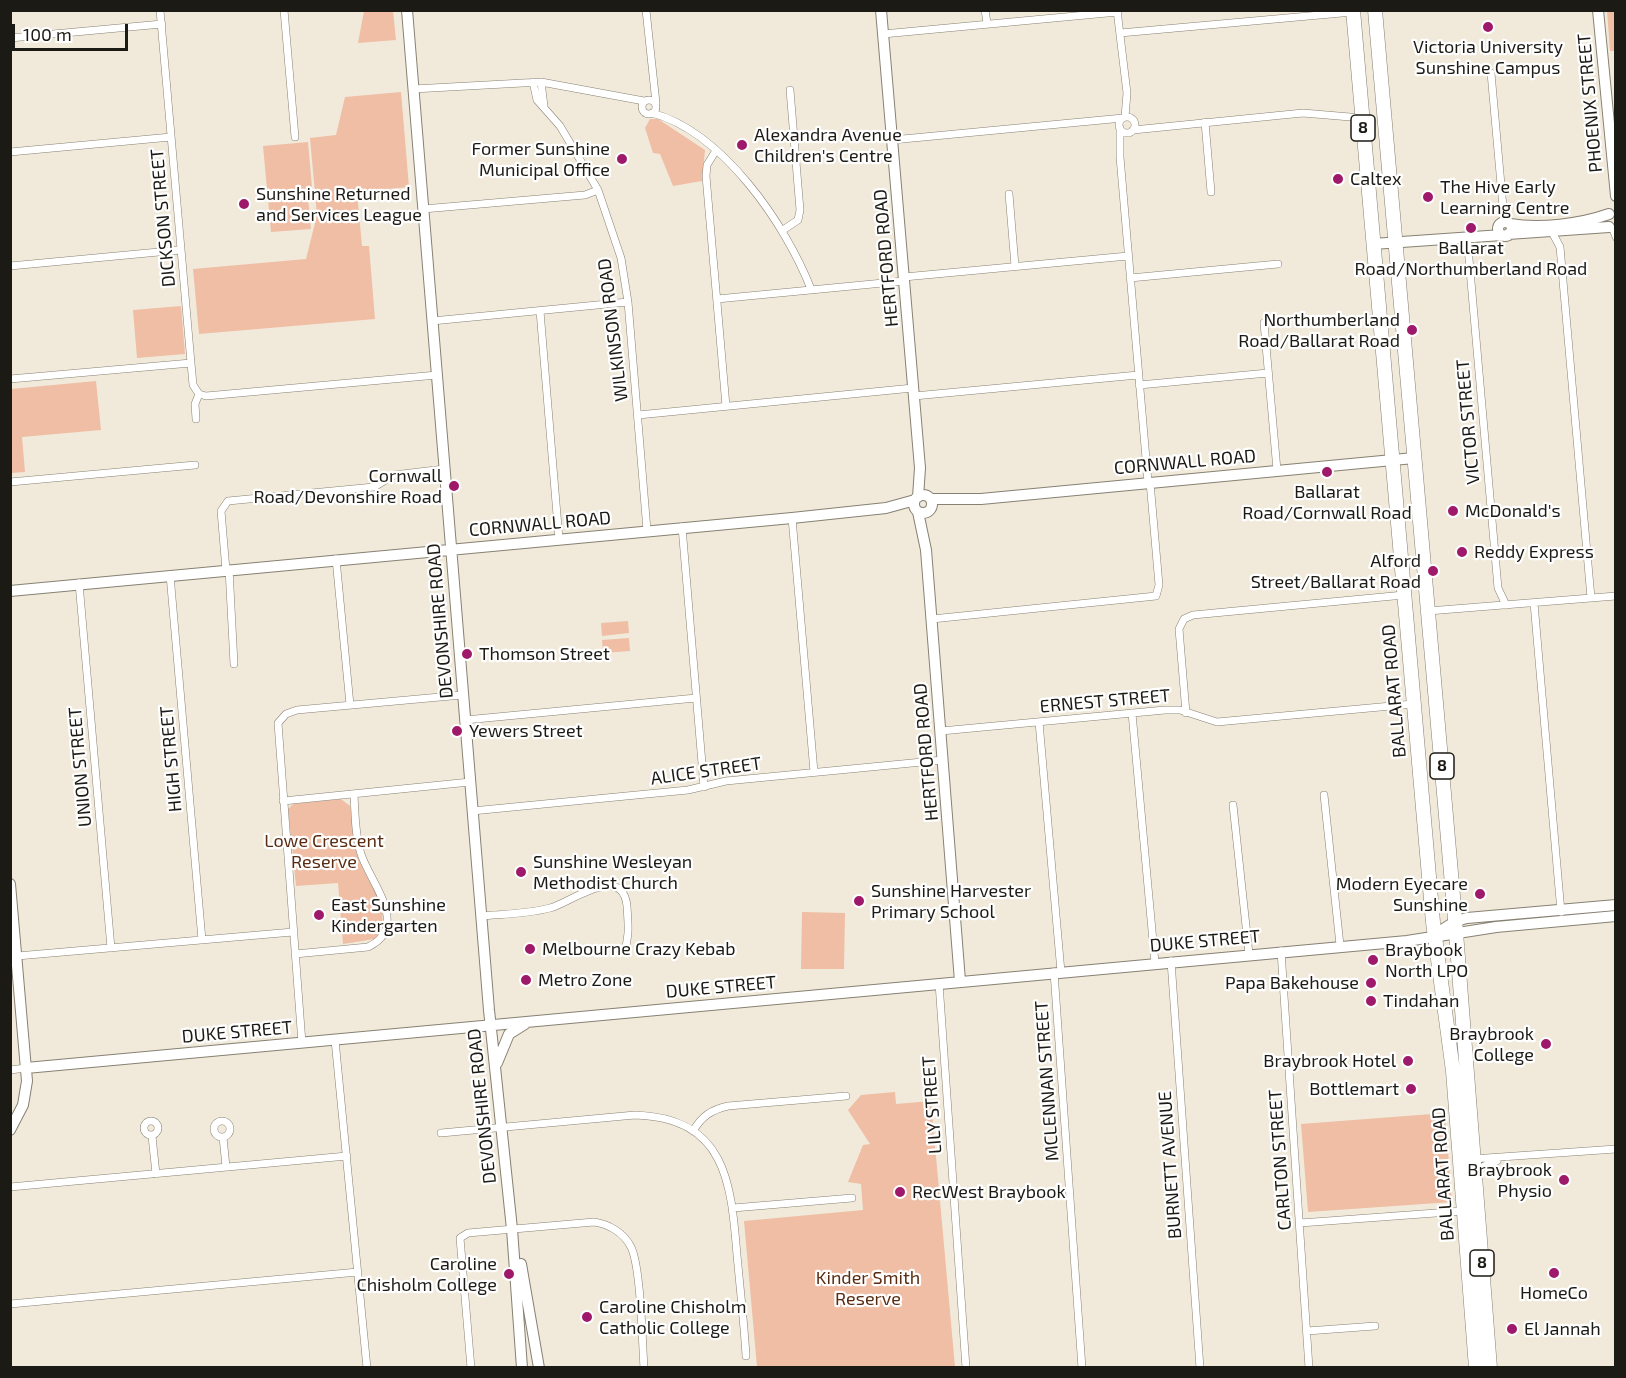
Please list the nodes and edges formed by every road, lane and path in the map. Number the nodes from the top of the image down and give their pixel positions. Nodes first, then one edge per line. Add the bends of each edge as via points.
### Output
1 (160, 10) edge
2 (284, 10) edge
3 (407, 10) edge
4 (646, 10) edge
5 (881, 10) edge
6 (986, 10) edge
7 (1376, 10) edge
8 (1598, 10) edge
9 (1117, 11) edge
10 (1353, 11) edge
11 (987, 23) junction
12 (162, 24) junction
13 (1120, 33) junction
14 (883, 34) junction
15 (10, 38) edge
16 (1491, 73) dead end
17 (532, 82) junction
18 (542, 82) junction
19 (653, 86) junction
20 (413, 89) junction
21 (790, 90) dead end
22 (624, 99) junction
23 (646, 100) junction
24 (656, 105) junction
25 (545, 108) junction
26 (642, 110) junction
27 (652, 114) junction
28 (1362, 118) junction
29 (1129, 119) junction
30 (670, 120) junction
31 (1102, 121) junction
32 (1205, 122) junction
33 (1154, 126) junction
34 (1120, 127) junction
35 (1130, 131) junction
36 (171, 136) junction
37 (295, 137) dead end
38 (892, 140) junction
39 (1120, 148) junction
40 (10, 152) edge
41 (715, 152) junction
42 (598, 190) junction
43 (1211, 192) dead end
44 (1009, 194) dead end
45 (1615, 195) edge
46 (423, 209) junction
47 (1612, 213) edge
48 (1505, 227) junction
49 (783, 230) junction
50 (1567, 230) junction
51 (1613, 231) edge
52 (1552, 232) junction
53 (1467, 236) junction
54 (1395, 242) junction
55 (1373, 244) junction
56 (1560, 247) junction
57 (180, 250) junction
58 (1128, 255) junction
59 (1278, 264) dead end
60 (10, 266) edge
61 (1015, 266) junction
62 (1130, 278) junction
63 (904, 279) junction
64 (811, 289) junction
65 (717, 298) junction
66 (628, 302) junction
67 (540, 311) junction
68 (432, 321) junction
69 (1264, 323) dead end
70 (191, 363) junction
71 (1268, 373) junction
72 (436, 375) junction
73 (1138, 375) junction
74 (10, 379) edge
75 (1139, 385) junction
76 (914, 392) junction
77 (199, 394) junction
78 (726, 406) junction
79 (638, 415) junction
80 (196, 419) dead end
81 (1414, 458) junction
82 (1391, 460) junction
83 (195, 465) dead end
84 (444, 469) junction
85 (1277, 470) junction
86 (10, 482) edge
87 (1149, 482) junction
88 (923, 504) junction
89 (792, 518) junction
90 (682, 527) junction
91 (647, 530) junction
92 (559, 539) junction
93 (450, 549) junction
94 (336, 559) junction
95 (227, 569) junction
96 (170, 575) junction
97 (79, 583) junction
98 (13, 590) edge
99 (1404, 595) junction
100 (1616, 596) edge
101 (1591, 598) junction
102 (1534, 603) junction
103 (1506, 605) junction
104 (1428, 611) junction
105 (932, 619) junction
106 (234, 664) dead end
107 (462, 695) junction
108 (696, 698) junction
109 (1413, 704) junction
110 (350, 705) junction
111 (1186, 712) junction
112 (1132, 713) junction
113 (465, 720) junction
114 (1039, 722) junction
115 (941, 731) junction
116 (943, 760) junction
117 (813, 772) junction
118 (470, 782) junction
119 (704, 787) junction
120 (354, 794) junction
121 (1324, 795) dead end
122 (283, 801) junction
123 (1233, 805) dead end
124 (472, 811) junction
125 (10, 884) edge
126 (1616, 905) edge
127 (1562, 915) junction
128 (481, 916) junction
129 (1616, 916) edge
130 (12, 928) edge
131 (1456, 928) junction
132 (293, 932) junction
133 (1434, 936) junction
134 (202, 940) junction
135 (1340, 945) junction
136 (111, 948) junction
137 (1281, 951) junction
138 (624, 952) dead end
139 (295, 954) junction
140 (1249, 954) junction
141 (17, 956) junction
142 (1171, 961) junction
143 (1155, 963) junction
144 (1058, 972) junction
145 (963, 981) junction
146 (939, 983) junction
147 (528, 1022) junction
148 (490, 1025) junction
149 (335, 1040) junction
150 (302, 1043) junction
151 (26, 1068) junction
152 (10, 1070) edge
153 (496, 1072) junction
154 (846, 1096) dead end
155 (10, 1116) edge
156 (501, 1127) junction
157 (10, 1130) edge
158 (693, 1131) junction
159 (441, 1133) dead end
160 (152, 1136) dead end
161 (223, 1137) dead end
162 (1616, 1149) edge
163 (347, 1156) junction
164 (1505, 1158) junction
165 (1475, 1159) junction
166 (1460, 1160) junction
167 (226, 1167) junction
168 (156, 1174) junction
169 (1476, 1174) junction
170 (10, 1187) edge
171 (852, 1198) dead end
172 (733, 1208) junction
173 (1463, 1211) junction
174 (1300, 1223) junction
175 (512, 1229) junction
176 (358, 1272) junction
177 (10, 1304) edge
178 (1375, 1326) dead end
179 (1307, 1331) junction
180 (746, 1356) dead end
181 (368, 1368) edge
182 (471, 1368) edge
183 (522, 1368) edge
184 (539, 1368) edge
185 (644, 1368) edge
186 (966, 1368) edge
187 (1082, 1368) edge
188 (1200, 1368) edge
189 (1310, 1368) edge
190 (1476, 1368) edge
191 (1490, 1368) edge

1 - 12 street, DICKSON STREET
2 - 37 street
3 - 20 street, DEVONSHIRE ROAD
4 - 19 street
5 - 14 street, HERTFORD ROAD
6 - 11 street
7 - 54 highway, BALLARAT ROAD / 8
8 - 45 street, PHOENIX STREET
9 - 11 street
9 - 13 street
10 - 13 street
10 - 28 highway, BALLARAT ROAD / 8
11 - 14 street
12 - 15 street
12 - 36 street, DICKSON STREET
13 - 29 street
14 - 38 street, HERTFORD ROAD
16 - 48 street
17 - 18 street
17 - 20 street
17 - 25 street, WILKINSON ROAD via 537,100
18 - 22 street
18 - 25 street, WILKINSON ROAD
19 - 23 street
19 - 24 street
20 - 46 street, DEVONSHIRE ROAD
21 - 49 street via 800,210 798,220
22 - 23 street
22 - 26 street
23 - 24 street
23 - 26 street
24 - 27 street
24 - 30 street
25 - 42 street, WILKINSON ROAD
26 - 27 street
27 - 30 street
28 - 32 street via 1303,113
28 - 55 highway, BALLARAT ROAD / 8
29 - 31 street
29 - 33 street
29 - 34 street
29 - 35 street
30 - 41 street
31 - 34 street
31 - 38 street
32 - 33 street
32 - 43 street
33 - 35 street
34 - 35 street
34 - 39 street
35 - 39 street
36 - 40 street
36 - 57 street, DICKSON STREET
38 - 63 street, HERTFORD ROAD
39 - 58 street
41 - 49 street via 752,187
41 - 65 street via 706,176
42 - 46 street via 585,195
42 - 66 street, WILKINSON ROAD via 615,237
44 - 61 street
45 - 47 street, PHOENIX STREET
46 - 68 street, DEVONSHIRE ROAD
47 - 48 street via 1583,221
47 - 51 street, PHOENIX STREET via 1607,220
48 - 52 street
48 - 53 street
49 - 64 street
50 - 51 street
50 - 52 street
50 - 56 street
52 - 56 street
53 - 54 street
53 - 103 street, VICTOR STREET via 1498,588
54 - 55 street
54 - 81 highway, BALLARAT ROAD / 8
55 - 82 highway, BALLARAT ROAD / 8
56 - 101 street
57 - 60 street
57 - 70 street, DICKSON STREET
58 - 61 street
58 - 62 street
59 - 62 street
61 - 63 street
62 - 73 street
63 - 64 street
63 - 76 street, HERTFORD ROAD
64 - 65 street
65 - 78 street
66 - 67 street
66 - 79 street, WILKINSON ROAD
67 - 68 street
67 - 92 street
68 - 72 street, DEVONSHIRE ROAD
69 - 71 street
70 - 74 street
70 - 77 street, DICKSON STREET via 193,385
71 - 75 street
71 - 85 street
72 - 77 street
72 - 84 street, DEVONSHIRE ROAD
73 - 75 street
73 - 76 street
75 - 87 street
76 - 78 street
76 - 88 street, HERTFORD ROAD
77 - 80 street, DICKSON STREET
78 - 79 street
79 - 91 street, WILKINSON ROAD
81 - 82 street, CORNWALL ROAD
81 - 104 highway, BALLARAT ROAD / 8
82 - 85 street, CORNWALL ROAD
82 - 99 highway, BALLARAT ROAD / 8
83 - 86 street
84 - 93 street, DEVONSHIRE ROAD
84 - 95 street via 394,475 374,487 228,501 221,511
85 - 87 street, CORNWALL ROAD
87 - 88 street, CORNWALL ROAD
87 - 105 street via 1159,585 1156,596
88 - 89 street, CORNWALL ROAD
88 - 105 street, HERTFORD ROAD
89 - 90 street, CORNWALL ROAD
89 - 117 street
90 - 91 street, CORNWALL ROAD
90 - 108 street
91 - 92 street, CORNWALL ROAD
92 - 93 street, CORNWALL ROAD
93 - 94 street, CORNWALL ROAD
93 - 107 street, DEVONSHIRE ROAD
94 - 95 street, CORNWALL ROAD
94 - 110 street
95 - 96 street, CORNWALL ROAD
95 - 106 street
96 - 97 street, CORNWALL ROAD
96 - 134 street, HIGH STREET
97 - 98 street, CORNWALL ROAD
97 - 136 street, UNION STREET
99 - 109 highway, BALLARAT ROAD / 8
99 - 111 street via 1187,617 1179,629
100 - 101 street
101 - 102 street
102 - 103 street
102 - 127 street
103 - 104 street
104 - 131 highway, BALLARAT ROAD / 8
105 - 115 street, HERTFORD ROAD
107 - 110 street
107 - 113 street, DEVONSHIRE ROAD
108 - 113 street
108 - 119 street
109 - 111 street, ERNEST STREET via 1217,722
109 - 133 highway, BALLARAT ROAD / 8
110 - 122 street via 291,712 280,720 277,729
111 - 112 street, ERNEST STREET
112 - 114 street, ERNEST STREET
112 - 143 street
113 - 118 street, DEVONSHIRE ROAD
114 - 115 street, ERNEST STREET
114 - 144 street, MCLENNAN STREET
115 - 116 street, HERTFORD ROAD
116 - 117 street, ALICE STREET
116 - 145 street, HERTFORD ROAD
117 - 119 street, ALICE STREET
118 - 120 street
118 - 124 street, DEVONSHIRE ROAD
119 - 124 street, ALICE STREET
120 - 122 street
120 - 139 street via 360,852 381,893 387,914 386,930 368,947
121 - 135 street
122 - 132 street
123 - 140 street
124 - 128 street, DEVONSHIRE ROAD
125 - 130 street
126 - 127 street, DUKE STREET
127 - 129 street, DUKE STREET
127 - 131 street, DUKE STREET
128 - 138 street via 552,908 586,890 610,886 621,891 626,901 629,934
128 - 148 street, DEVONSHIRE ROAD
130 - 141 street
131 - 133 street, DUKE STREET
131 - 165 highway, BALLARAT ROAD / 8
132 - 134 street
132 - 139 street
133 - 135 street, DUKE STREET
133 - 166 highway, BALLARAT ROAD / 8 via 1447,1018
134 - 136 street
135 - 137 street, DUKE STREET
136 - 141 street
137 - 140 street, DUKE STREET
137 - 174 street, CARLTON STREET
139 - 150 street
140 - 142 street, DUKE STREET
141 - 151 street
142 - 143 street, DUKE STREET
142 - 188 street, BURNETT AVENUE
143 - 144 street, DUKE STREET
144 - 145 street, DUKE STREET
144 - 187 street, MCLENNAN STREET
145 - 146 street, DUKE STREET
146 - 147 street, DUKE STREET
146 - 186 street, LILY STREET
147 - 148 street, DUKE STREET
147 - 153 street via 509,1034 498,1055
148 - 149 street, DUKE STREET
148 - 153 street, DEVONSHIRE ROAD
149 - 150 street, DUKE STREET
149 - 163 street
150 - 151 street, DUKE STREET
151 - 152 street, DUKE STREET
151 - 155 street
151 - 157 street via 26,1092
153 - 156 street, DEVONSHIRE ROAD
154 - 158 street via 728,1106 700,1118
156 - 158 street via 635,1115 666,1118
156 - 159 street
156 - 175 street, DEVONSHIRE ROAD
158 - 172 street via 721,1163
160 - 168 street
161 - 167 street
162 - 164 street
163 - 167 street
163 - 176 street
164 - 165 street
164 - 169 street
165 - 166 street
165 - 169 highway, BALLARAT ROAD / 8
166 - 173 highway, BALLARAT ROAD / 8
167 - 168 street
168 - 170 street
169 - 191 highway, BALLARAT ROAD / 8
171 - 172 street
172 - 180 street
173 - 174 street
173 - 190 highway, BALLARAT ROAD / 8
174 - 179 street, CARLTON STREET
175 - 182 street via 464,1234 459,1241
175 - 183 street
175 - 184 street
175 - 185 street via 594,1222 613,1228 626,1239 635,1264
176 - 177 street
176 - 181 street
178 - 179 street
179 - 189 street, CARLTON STREET

